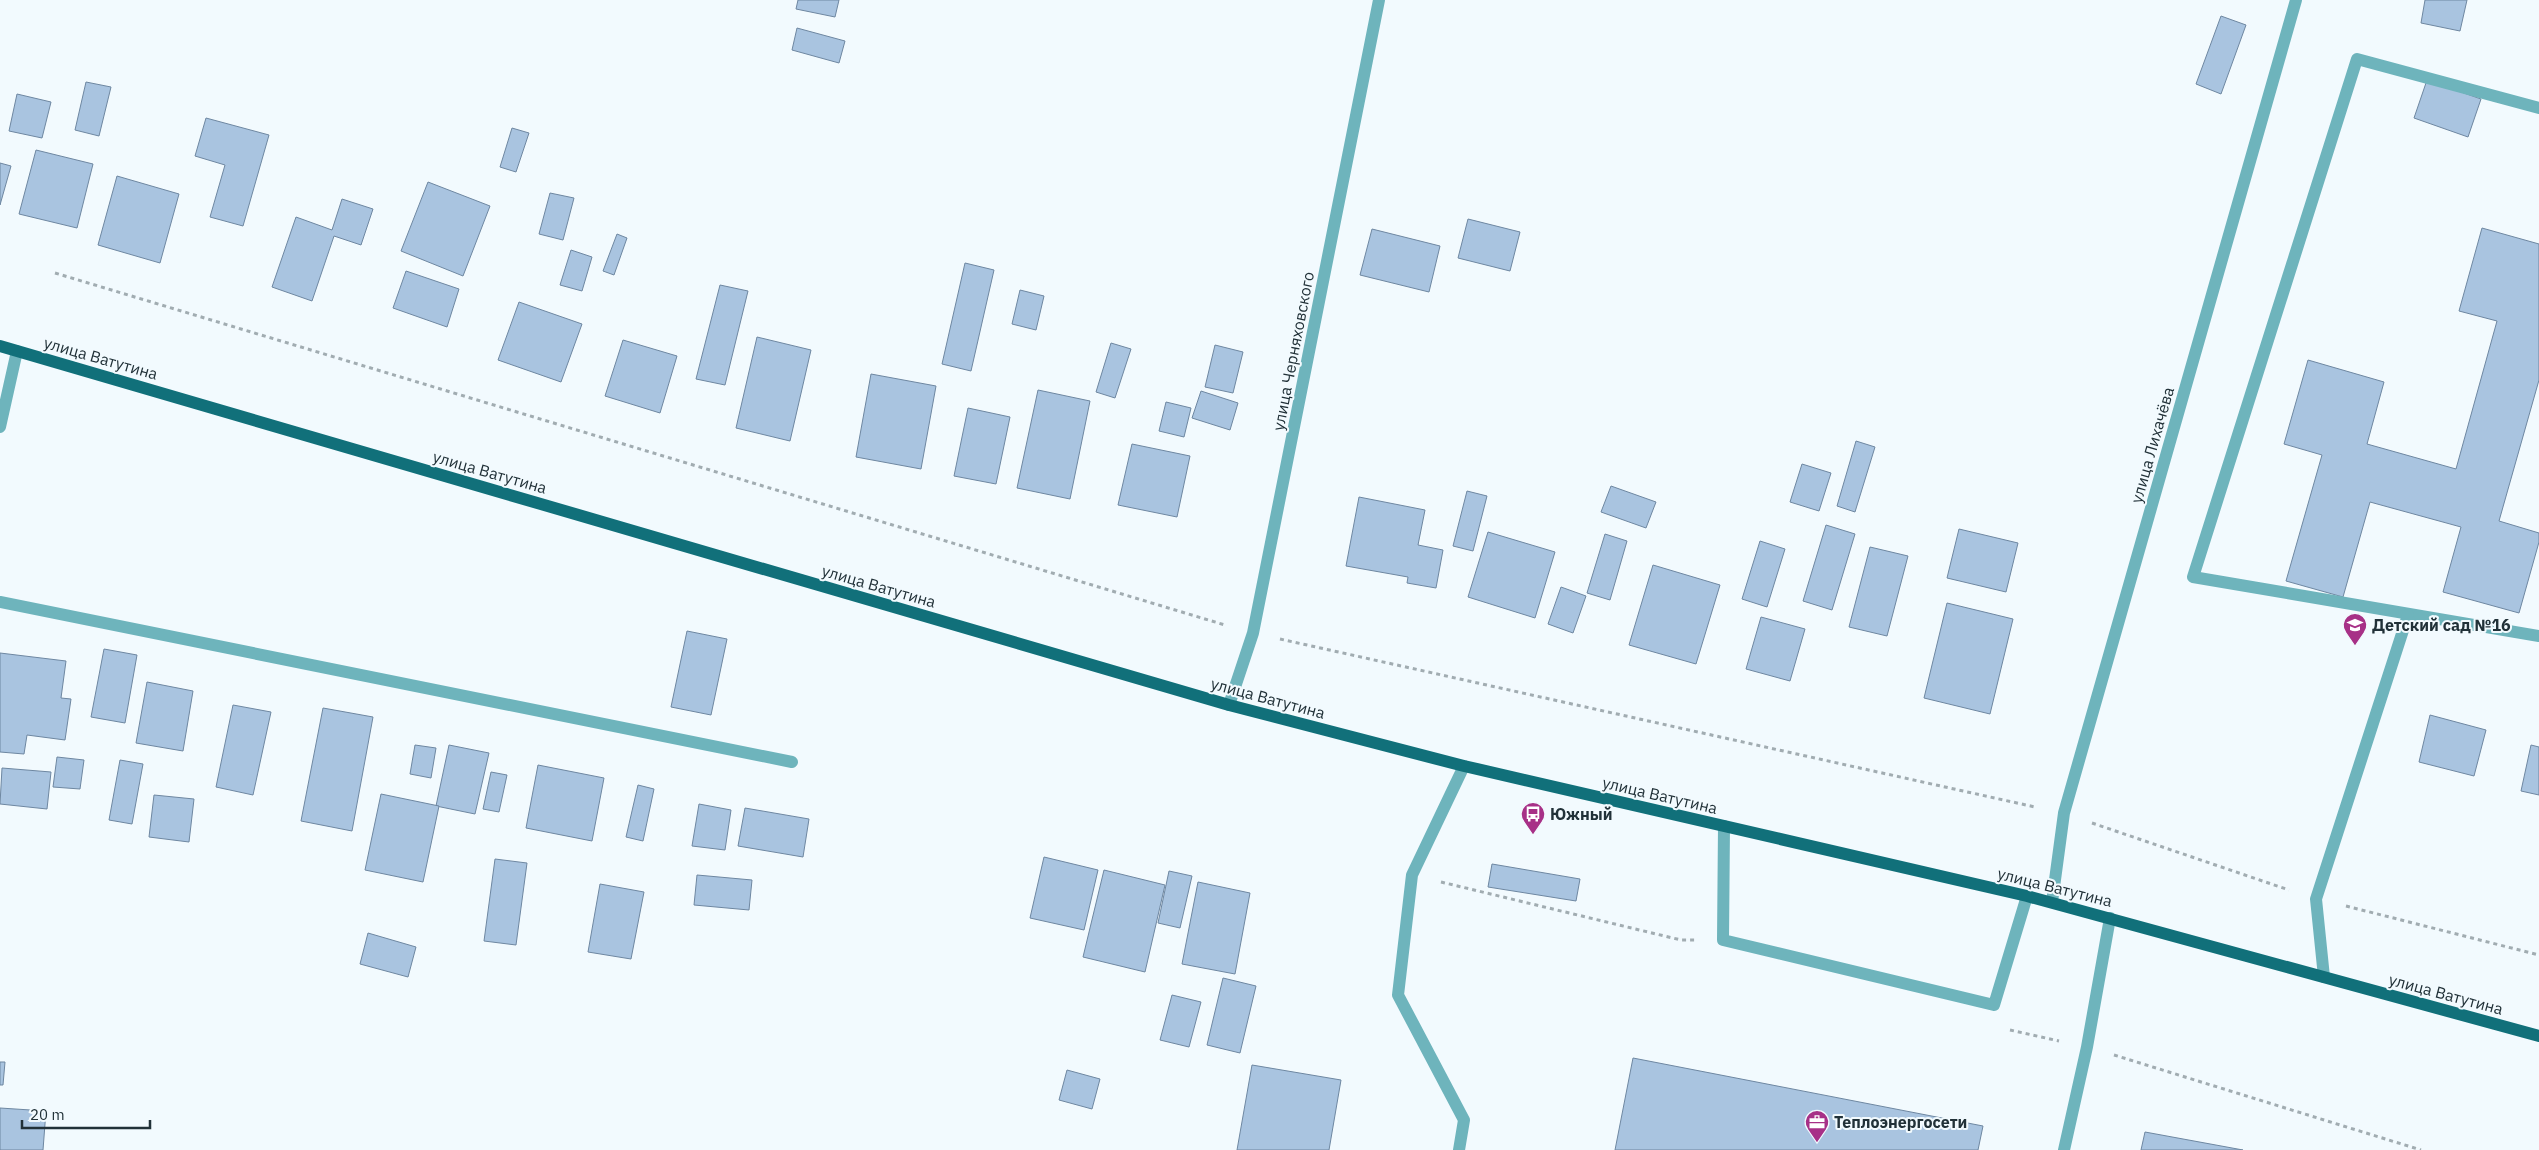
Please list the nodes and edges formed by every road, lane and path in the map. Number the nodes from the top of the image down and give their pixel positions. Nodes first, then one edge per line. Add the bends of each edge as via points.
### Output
1 (1379, 0) edge
2 (2296, 0) edge
3 (2539, 108) edge
4 (55, 273) dead end
5 (0, 346) edge
6 (17, 351) junction
7 (0, 427) edge
8 (0, 602) edge
9 (2408, 615) junction
10 (1253, 633) junction
11 (2539, 636) edge
12 (1229, 705) junction
13 (792, 762) dead end
14 (1464, 766) junction
15 (2064, 813) junction
16 (1724, 826) junction
17 (1412, 875) junction
18 (2027, 896) junction
19 (2316, 899) junction
20 (2052, 902) junction
21 (2110, 918) junction
22 (1723, 940) junction
23 (2539, 955) edge
24 (2324, 977) junction
25 (1994, 1005) junction
26 (2539, 1036) edge
27 (2087, 1047) junction
28 (1459, 1150) edge
29 (2064, 1150) edge
30 (2421, 1150) edge

1 - 10 street, улица Черняховского
2 - 15 street, улица Лихачёва
3 - 9 street via 2357,59 2193,577
4 - 10 path
5 - 6 main road, улица Ватутина
6 - 7 street
6 - 12 main road, улица Ватутина
8 - 13 street
9 - 11 street
9 - 19 street
10 - 12 street, улица Черняховского
10 - 15 path
12 - 14 main road, улица Ватутина
14 - 16 main road, улица Ватутина
14 - 17 street
15 - 19 path
15 - 20 street, улица Лихачёва
16 - 18 main road, улица Ватутина
16 - 22 street
17 - 22 path via 1681,940
17 - 28 street via 1398,995 1464,1120
18 - 20 main road, улица Ватутина
18 - 25 street
19 - 23 path
19 - 24 street
20 - 21 main road, улица Ватутина
21 - 24 main road, улица Ватутина
21 - 27 street
22 - 25 street
24 - 26 main road, улица Ватутина
25 - 27 path via 2010,1031
27 - 29 street
27 - 30 path

